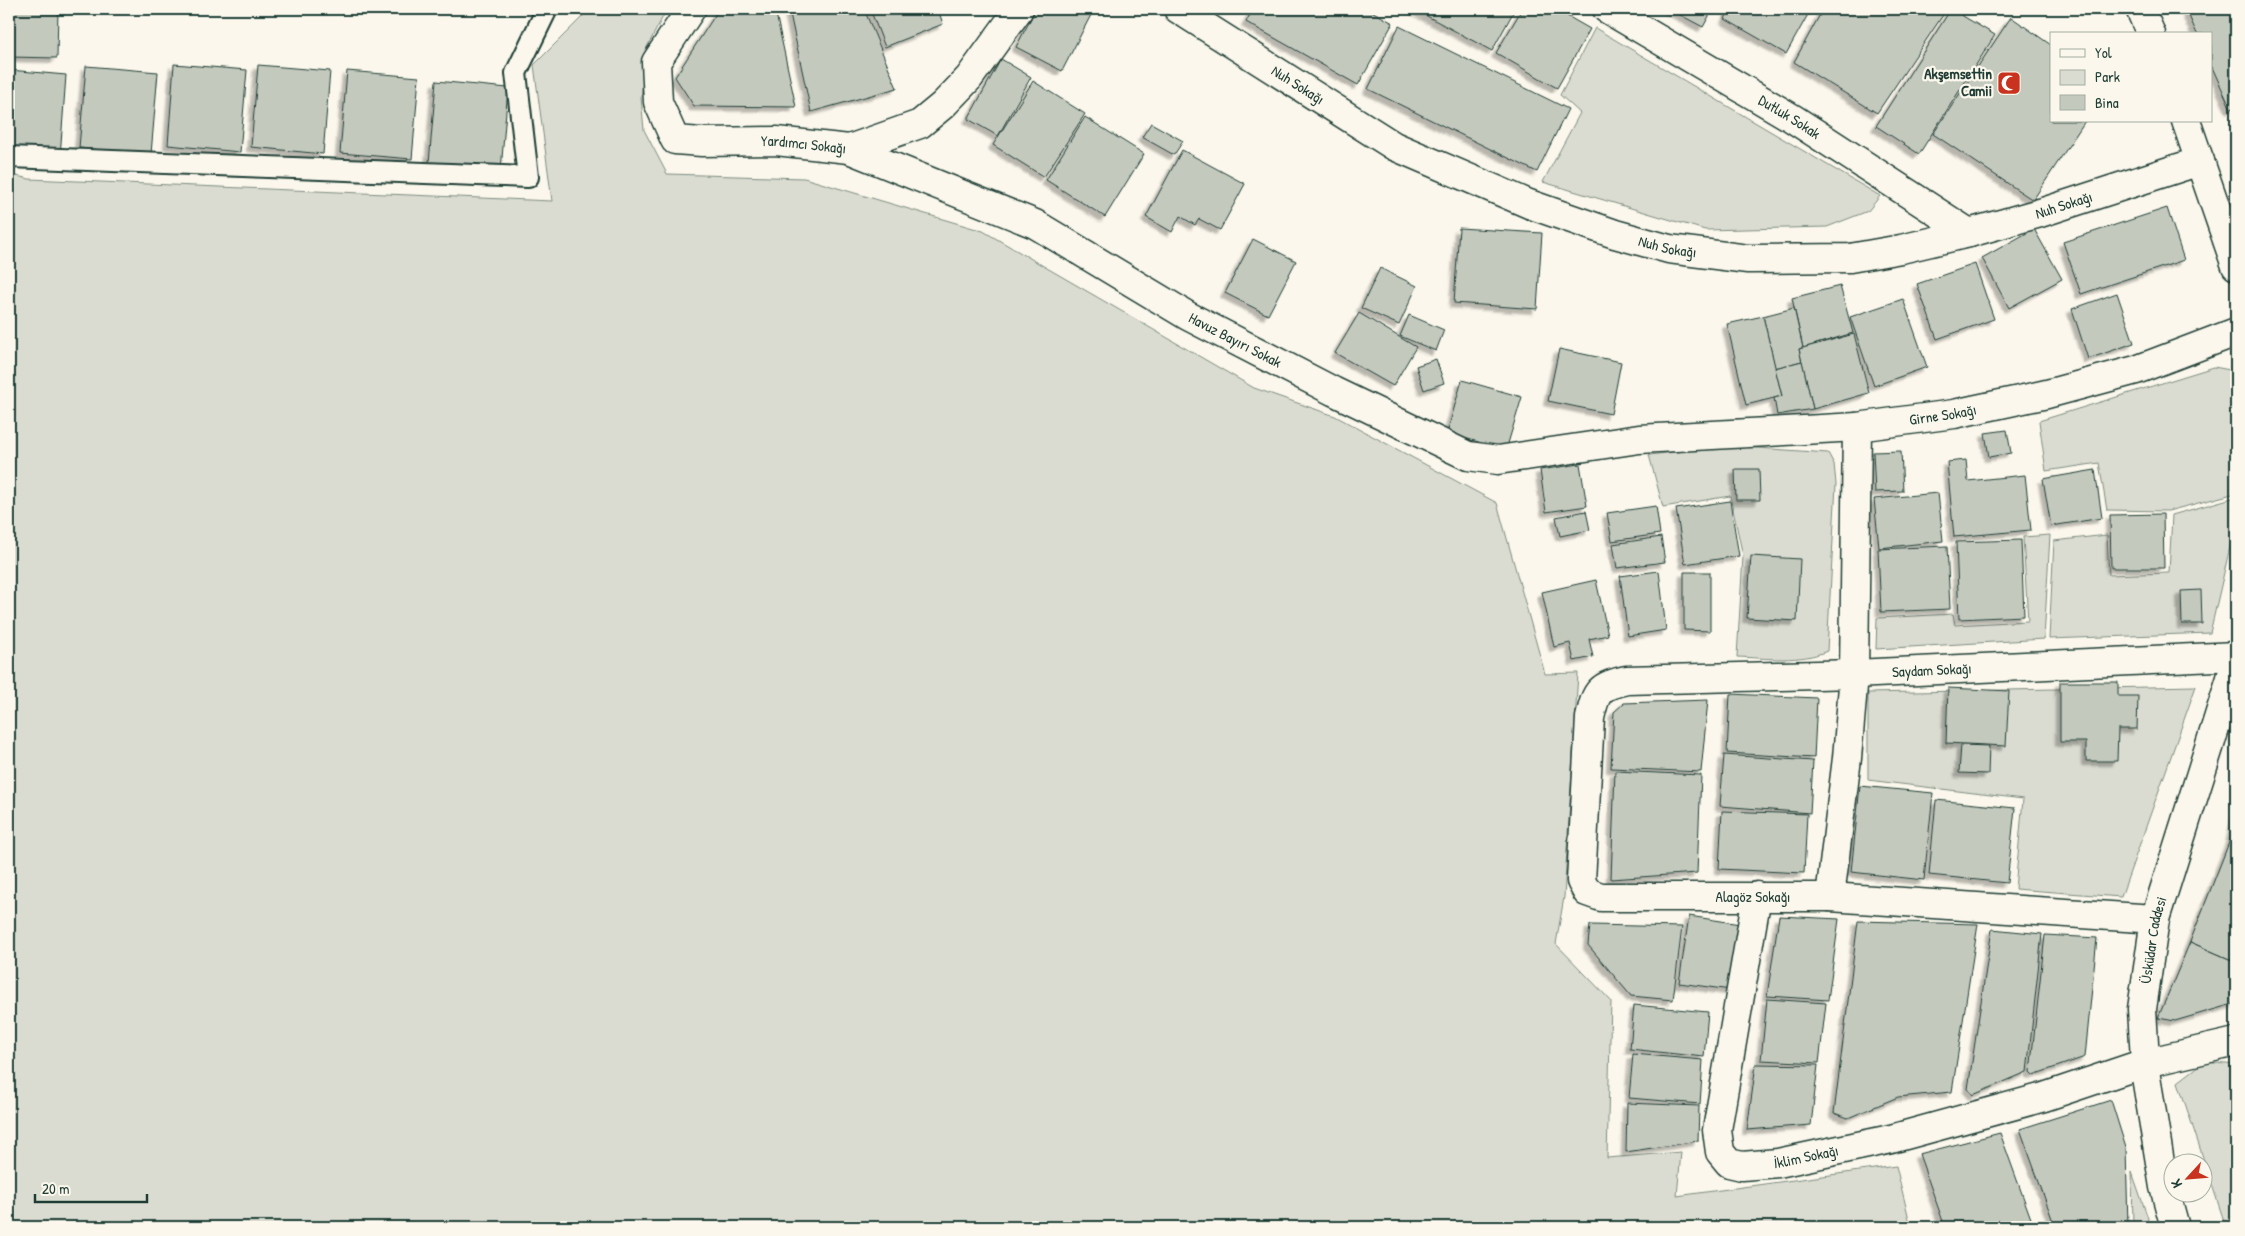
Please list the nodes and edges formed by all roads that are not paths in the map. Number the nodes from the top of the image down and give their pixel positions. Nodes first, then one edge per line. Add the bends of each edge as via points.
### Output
1 (547, 9) edge
2 (691, 9) edge
3 (1019, 9) edge
4 (1178, 9) edge
5 (1607, 9) edge
6 (2140, 9) edge
7 (2150, 32) edge
8 (2186, 122) edge
9 (849, 150) junction
10 (9, 157) edge
11 (2200, 161) junction
12 (1969, 233) junction
13 (2236, 266) edge
14 (2236, 332) edge
15 (1857, 427) junction
16 (1639, 439) joint
17 (2236, 656) edge
18 (2236, 662) edge
19 (1854, 674) junction
20 (1627, 680) joint
21 (1758, 896) junction
22 (1830, 897) junction
23 (2155, 919) junction
24 (2236, 1042) edge
25 (2145, 1063) junction
26 (2175, 1227) edge

1 - 10 lane via 516,73 528,177
2 - 9 street, Yardımcı Sokağı via 656,62 658,102 675,140 776,141
3 - 9 street, Yardımcı Sokağı via 969,78 943,105 920,124
4 - 12 street, Nuh Sokağı via 1394,146 1529,204 1615,234 1669,249 1699,253 1748,259 1811,259 1850,258
5 - 12 street, Dutluk Sokak via 1792,118
6 - 7 street
8 - 11 street
9 - 16 street, Havuz Bayırı Sokak via 1035,224 1188,316 1468,456 1498,460
11 - 12 street, Nuh Sokağı
11 - 13 street
14 - 15 street, Girne Sokağı via 2136,370 2048,394 1954,414
15 - 16 street, Girne Sokağı
15 - 19 street
17 - 19 street, Saydam Sokağı
18 - 23 street, Üsküdar Caddesi
19 - 20 street, Saydam Sokağı
19 - 22 street
20 - 21 street, Alagöz Sokağı via 1606,685 1595,695 1590,718 1581,881 1587,892 1601,897
21 - 22 street, Alagöz Sokağı
21 - 25 street, İklim Sokağı via 1717,1130 1720,1152 1729,1163 1742,1166 1778,1163 1891,1139 2044,1097
22 - 23 street, Alagöz Sokağı
23 - 25 street, Üsküdar Caddesi via 2142,1009
24 - 25 street
25 - 26 street, Üsküdar Caddesi via 2164,1187

